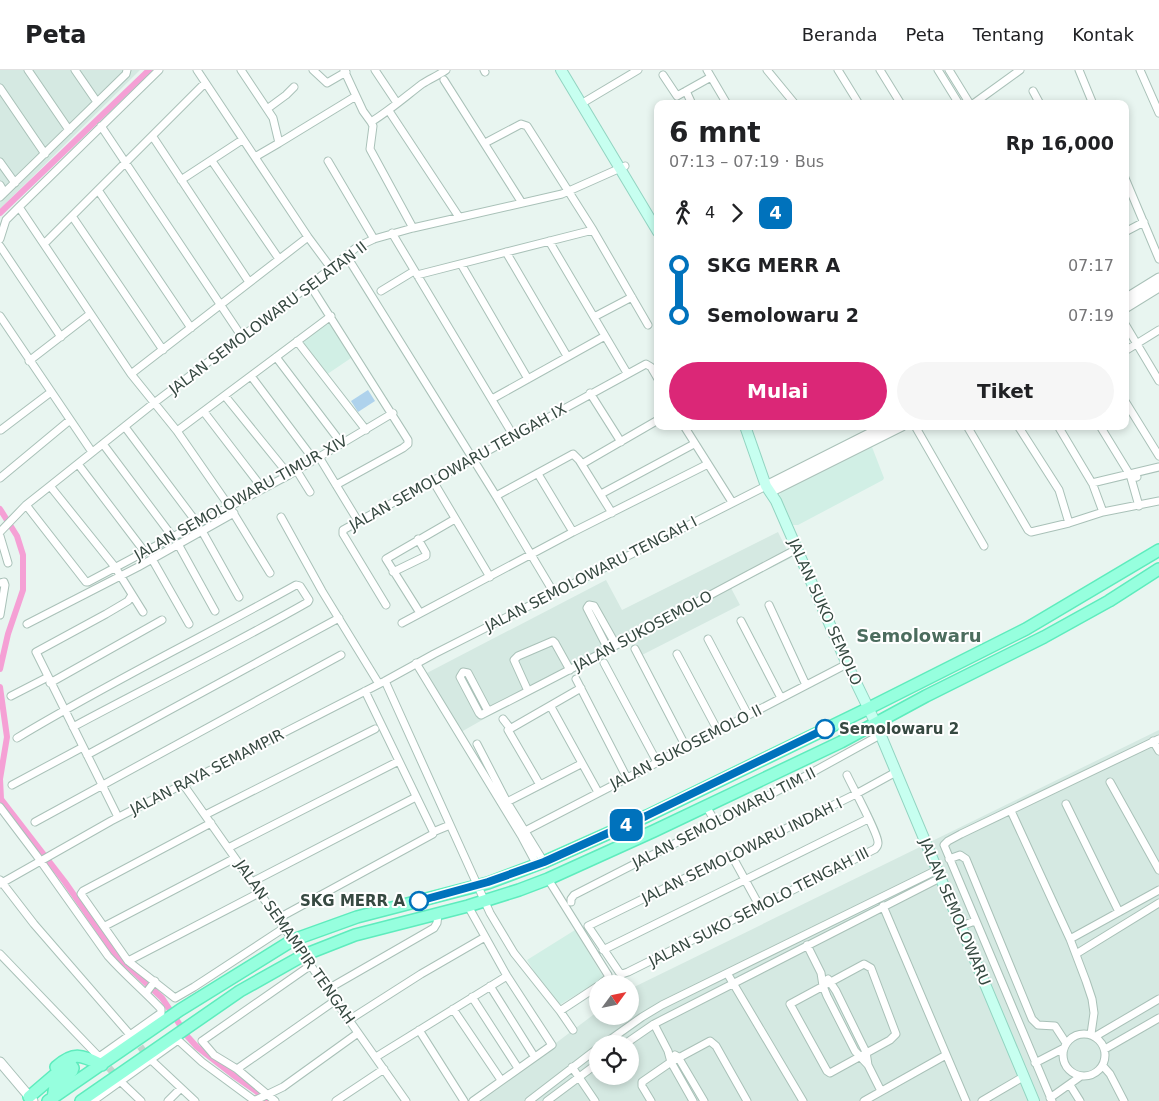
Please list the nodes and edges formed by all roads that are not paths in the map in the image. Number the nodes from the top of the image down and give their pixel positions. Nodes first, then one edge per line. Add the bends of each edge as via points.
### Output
1 (28, 70) edge
2 (75, 70) edge
3 (127, 70) edge
4 (159, 70) edge
5 (197, 70) edge
6 (241, 70) edge
7 (313, 70) edge
8 (375, 70) edge
9 (446, 70) edge
10 (561, 70) edge
11 (568, 70) edge
12 (638, 70) edge
13 (838, 70) edge
14 (880, 70) edge
15 (938, 70) edge
16 (949, 70) edge
17 (1080, 70) edge
18 (1140, 70) edge
19 (345, 71) edge
20 (771, 71) edge
21 (1017, 71) edge
22 (709, 73) edge
23 (663, 75) dead end
24 (444, 80) dead end
25 (205, 84) junction
26 (294, 87) dead end
27 (0, 88) edge
28 (686, 91) junction
29 (1033, 91) dead end
30 (356, 96) junction
31 (690, 100) edge
32 (725, 100) edge
33 (793, 100) edge
34 (857, 100) edge
35 (899, 100) edge
36 (957, 100) edge
37 (969, 100) edge
38 (977, 100) edge
39 (1038, 100) edge
40 (1091, 100) edge
41 (586, 101) junction
42 (97, 102) junction
43 (397, 103) junction
44 (267, 109) junction
45 (390, 111) junction
46 (1159, 113) edge
47 (371, 122) junction
48 (100, 126) junction
49 (69, 130) junction
50 (153, 137) junction
51 (242, 140) junction
52 (279, 143) junction
53 (485, 143) junction
54 (45, 154) junction
55 (254, 157) junction
56 (212, 161) junction
57 (328, 161) dead end
58 (0, 162) edge
59 (125, 163) junction
60 (622, 167) junction
61 (181, 180) junction
62 (14, 183) junction
63 (1129, 187) edge
64 (98, 190) junction
65 (1, 191) edge
66 (568, 191) junction
67 (522, 203) junction
68 (19, 206) junction
69 (654, 214) edge
70 (72, 216) junction
71 (459, 217) junction
72 (1144, 222) junction
73 (654, 225) edge
74 (413, 228) junction
75 (592, 230) junction
76 (1129, 230) edge
77 (392, 233) junction
78 (308, 237) junction
79 (0, 239) edge
80 (374, 239) junction
81 (549, 241) junction
82 (44, 244) junction
83 (0, 246) edge
84 (506, 252) junction
85 (346, 255) junction
86 (279, 259) junction
87 (1159, 259) edge
88 (461, 264) junction
89 (331, 268) junction
90 (415, 273) junction
91 (1159, 278) edge
92 (249, 282) junction
93 (310, 285) junction
94 (1159, 287) edge
95 (381, 291) dead end
96 (632, 297) junction
97 (1129, 297) edge
98 (221, 305) junction
99 (1129, 306) edge
100 (90, 314) junction
101 (0, 316) edge
102 (331, 316) junction
103 (594, 317) junction
104 (648, 325) dead end
105 (191, 328) junction
106 (1159, 330) edge
107 (1129, 331) edge
108 (605, 336) junction
109 (61, 337) junction
110 (242, 337) junction
111 (297, 341) junction
112 (1137, 344) junction
113 (1129, 349) edge
114 (162, 350) junction
115 (567, 356) junction
116 (276, 357) junction
117 (29, 361) junction
118 (654, 372) edge
119 (627, 373) junction
120 (131, 374) junction
121 (251, 376) junction
122 (528, 379) junction
123 (1159, 380) edge
124 (51, 392) junction
125 (590, 394) junction
126 (225, 396) junction
127 (492, 399) junction
128 (154, 403) junction
129 (1129, 407) edge
130 (204, 412) junction
131 (393, 413) junction
132 (70, 420) junction
133 (654, 422) edge
134 (126, 427) junction
135 (1, 430) dead end
136 (366, 430) junction
137 (686, 430) edge
138 (746, 430) edge
139 (752, 430) edge
140 (878, 430) edge
141 (894, 430) edge
142 (917, 430) edge
143 (969, 430) edge
144 (1021, 430) edge
145 (1060, 430) edge
146 (1102, 430) edge
147 (177, 431) junction
148 (514, 435) junction
149 (621, 442) junction
150 (103, 444) junction
151 (342, 444) junction
152 (694, 444) junction
153 (92, 452) junction
154 (1159, 456) edge
155 (472, 458) junction
156 (317, 459) junction
157 (78, 464) junction
158 (582, 464) junction
159 (708, 464) junction
160 (1159, 467) edge
161 (297, 471) junction
162 (1159, 472) edge
163 (538, 474) junction
164 (289, 476) junction
165 (1130, 477) junction
166 (0, 478) edge
167 (433, 481) junction
168 (1092, 484) junction
169 (336, 485) junction
170 (50, 486) junction
171 (262, 489) junction
172 (771, 490) junction
173 (310, 492) dead end
174 (601, 494) junction
175 (496, 496) junction
176 (1159, 501) edge
177 (732, 502) junction
178 (26, 505) junction
179 (230, 506) junction
180 (1139, 506) junction
181 (1103, 512) junction
182 (234, 513) junction
183 (612, 513) junction
184 (281, 517) dead end
185 (455, 519) junction
186 (358, 521) junction
187 (196, 523) junction
188 (1068, 523) junction
189 (202, 531) junction
190 (0, 532) edge
191 (574, 532) junction
192 (0, 536) edge
193 (172, 536) junction
194 (418, 539) junction
195 (178, 544) junction
196 (984, 546) dead end
197 (797, 549) junction
198 (1159, 550) edge
199 (144, 551) junction
200 (533, 555) junction
201 (1148, 556) junction
202 (152, 559) junction
203 (8, 562) dead end
204 (115, 567) junction
205 (1127, 570) junction
206 (1159, 570) edge
207 (393, 572) junction
208 (270, 573) dead end
209 (120, 576) junction
210 (490, 577) junction
211 (0, 583) edge
212 (1136, 583) junction
213 (554, 593) junction
214 (132, 595) junction
215 (239, 597) dead end
216 (386, 605) dead end
217 (769, 605) dead end
218 (215, 611) dead end
219 (143, 612) dead end
220 (420, 613) junction
221 (0, 615) edge
222 (339, 618) junction
223 (162, 620) dead end
224 (741, 621) dead end
225 (402, 623) dead end
226 (27, 624) dead end
227 (189, 624) dead end
228 (708, 638) dead end
229 (616, 645) junction
230 (608, 649) junction
231 (635, 649) dead end
232 (676, 654) dead end
233 (341, 656) dead end
234 (416, 663) junction
235 (604, 663) dead end
236 (847, 664) junction
237 (570, 670) junction
238 (576, 679) dead end
239 (49, 680) junction
240 (382, 683) junction
241 (806, 685) junction
242 (581, 688) junction
243 (366, 691) junction
244 (528, 692) junction
245 (11, 696) dead end
246 (781, 698) junction
247 (550, 707) junction
248 (869, 708) junction
249 (64, 709) junction
250 (488, 712) junction
251 (748, 715) junction
252 (503, 719) dead end
253 (876, 724) junction
254 (73, 727) junction
255 (510, 728) junction
256 (375, 729) dead end
257 (718, 731) junction
258 (880, 735) junction
259 (17, 738) dead end
260 (1156, 740) edge
261 (477, 744) dead end
262 (83, 747) junction
263 (686, 747) junction
264 (1159, 751) edge
265 (87, 755) junction
266 (399, 761) junction
267 (657, 762) junction
268 (582, 764) junction
269 (896, 772) junction
270 (847, 775) dead end
271 (627, 778) junction
272 (1110, 782) dead end
273 (183, 784) junction
274 (12, 785) dead end
275 (102, 785) junction
276 (540, 785) junction
277 (598, 792) junction
278 (856, 794) junction
279 (416, 797) junction
280 (508, 802) junction
281 (668, 804) junction
282 (1066, 804) dead end
283 (706, 806) junction
284 (0, 807) edge
285 (1011, 811) junction
286 (205, 815) junction
287 (646, 816) junction
288 (118, 817) junction
289 (678, 819) junction
290 (868, 819) junction
291 (35, 822) dead end
292 (211, 823) junction
293 (716, 823) junction
294 (450, 826) junction
295 (525, 830) junction
296 (654, 831) junction
297 (432, 834) junction
298 (228, 848) junction
299 (732, 856) junction
300 (235, 858) junction
301 (950, 859) junction
302 (41, 860) junction
303 (541, 864) junction
304 (1159, 870) edge
305 (938, 874) junction
306 (548, 878) junction
307 (745, 880) junction
308 (1, 882) edge
309 (252, 882) junction
310 (477, 886) junction
311 (895, 890) junction
312 (1159, 890) edge
313 (259, 893) junction
314 (899, 898) junction
315 (483, 901) junction
316 (571, 902) dead end
317 (1159, 903) edge
318 (468, 906) junction
319 (883, 906) junction
320 (760, 907) junction
321 (1119, 912) junction
322 (438, 914) junction
323 (277, 919) junction
324 (968, 923) junction
325 (105, 926) junction
326 (588, 926) joint
327 (284, 928) junction
328 (485, 937) junction
329 (293, 940) junction
330 (1070, 940) junction
331 (807, 945) junction
332 (603, 950) junction
333 (0, 954) edge
334 (1076, 954) junction
335 (304, 955) junction
336 (128, 961) junction
337 (311, 965) junction
338 (727, 973) junction
339 (821, 973) junction
340 (608, 975) edge
341 (507, 976) junction
342 (155, 981) junction
343 (830, 981) junction
344 (733, 982) junction
345 (490, 986) junction
346 (823, 986) junction
347 (328, 989) junction
348 (146, 992) junction
349 (589, 992) edge
350 (472, 997) junction
351 (336, 1000) junction
352 (1159, 1000) edge
353 (453, 1009) junction
354 (560, 1010) junction
355 (1159, 1018) edge
356 (349, 1020) junction
357 (654, 1024) junction
358 (419, 1030) junction
359 (573, 1030) dead end
360 (358, 1033) junction
361 (617, 1035) edge
362 (638, 1035) edge
363 (1093, 1035) junction
364 (131, 1036) junction
365 (179, 1037) junction
366 (1065, 1046) junction
367 (1105, 1050) junction
368 (668, 1051) junction
369 (866, 1052) junction
370 (589, 1055) edge
371 (946, 1055) junction
372 (534, 1056) junction
373 (858, 1056) junction
374 (376, 1057) junction
375 (149, 1058) junction
376 (678, 1058) junction
377 (101, 1061) junction
378 (0, 1062) edge
379 (671, 1062) junction
380 (1036, 1063) junction
381 (868, 1065) junction
382 (1103, 1066) junction
383 (572, 1067) junction
384 (384, 1068) junction
385 (518, 1068) junction
386 (589, 1069) edge
387 (237, 1070) junction
388 (579, 1075) junction
389 (1081, 1076) junction
390 (1023, 1077) junction
391 (119, 1079) junction
392 (501, 1080) junction
393 (1070, 1085) junction
394 (180, 1088) junction
395 (881, 1091) junction
396 (267, 1095) junction
397 (29, 1097) edge
398 (51, 1099) edge
399 (1051, 1099) edge
400 (256, 1100) edge
401 (81, 1101) edge
402 (94, 1101) edge
403 (141, 1101) edge
404 (168, 1101) edge
405 (195, 1101) edge
406 (275, 1101) edge
407 (336, 1101) edge
408 (406, 1101) edge
409 (464, 1101) edge
410 (473, 1101) edge
411 (529, 1101) edge
412 (547, 1101) edge
413 (595, 1101) edge
414 (651, 1101) edge
415 (693, 1101) edge
416 (704, 1101) edge
417 (747, 1101) edge
418 (802, 1101) edge
419 (864, 1101) edge
420 (966, 1101) edge
421 (982, 1101) edge
422 (1034, 1101) edge
423 (1080, 1101) edge
424 (1124, 1101) edge

1 - 49 street
2 - 42 street
3 - 42 street
4 - 48 street
5 - 25 street
6 - 44 street
7 - 19 street via 327,83
8 - 43 street
9 - 43 street
10 - 60 main road
11 - 41 main road
12 - 41 street
13 - 34 street
14 - 35 street
15 - 36 street
16 - 37 street
17 - 40 street
18 - 46 street
19 - 30 street
20 - 33 street
21 - 38 street
22 - 28 street
22 - 32 street
23 - 28 street via 676,95
24 - 53 street
25 - 50 street
25 - 51 street
26 - 44 street
27 - 54 street
28 - 31 street
29 - 39 street
30 - 47 street
30 - 52 street
41 - 60 main road
42 - 49 street
43 - 45 street
44 - 52 street via 273,118
45 - 47 street
45 - 71 street
47 - 74 street via 370,149
48 - 59 street
48 - 68 street
49 - 54 street
50 - 59 street
50 - 61 street
51 - 55 street
51 - 56 street
52 - 55 street
53 - 66 street via 524,124
53 - 67 street
54 - 62 street
55 - 78 street
56 - 61 street
56 - 86 street
57 - 80 street
58 - 62 street
59 - 64 street
59 - 98 street
60 - 66 street, JALAN SEMOLOWARU SELATAN II
60 - 69 main road
60 - 73 main road
61 - 92 street
62 - 65 street
63 - 72 street
64 - 70 street
64 - 105 street
66 - 67 street, JALAN SEMOLOWARU SELATAN II
66 - 75 street
67 - 71 street, JALAN SEMOLOWARU SELATAN II
68 - 79 street via 6,220
68 - 82 street
70 - 82 street
70 - 114 street
71 - 74 street, JALAN SEMOLOWARU SELATAN II
72 - 76 street
72 - 87 street
74 - 77 street, JALAN SEMOLOWARU SELATAN II
75 - 81 street
75 - 96 street
77 - 80 street, JALAN SEMOLOWARU SELATAN II
77 - 90 street
78 - 86 street
78 - 89 street
80 - 85 street, JALAN SEMOLOWARU SELATAN II
81 - 84 street
81 - 103 street
82 - 100 street
83 - 109 street
84 - 88 street
84 - 115 street
85 - 89 street, JALAN SEMOLOWARU SELATAN II
85 - 155 street
86 - 92 street
88 - 90 street
88 - 122 street
89 - 93 street, JALAN SEMOLOWARU SELATAN II
90 - 95 street
90 - 127 street
91 - 97 street
92 - 98 street
93 - 102 street
93 - 110 street, JALAN SEMOLOWARU SELATAN II
94 - 99 street
96 - 103 street
96 - 104 street
98 - 105 street
98 - 110 street
100 - 109 street
100 - 120 street
101 - 117 street
102 - 111 street
102 - 131 street
103 - 108 street
105 - 114 street
106 - 112 street
107 - 112 street
108 - 115 street
108 - 119 street
109 - 117 street
110 - 128 street, JALAN SEMOLOWARU SELATAN II
111 - 116 street
111 - 136 street
112 - 113 street
112 - 123 street
114 - 120 street
115 - 122 street
116 - 121 street
116 - 151 street
117 - 124 street
118 - 119 street, JALAN SEMOLOWARU TENGAH IX via 646,364
119 - 125 street, JALAN SEMOLOWARU TENGAH IX
120 - 128 street
121 - 126 street
121 - 156 street
122 - 127 street
124 - 132 street
124 - 135 street
125 - 148 street, JALAN SEMOLOWARU TENGAH IX
125 - 149 street
126 - 130 street
126 - 164 street
127 - 148 street
128 - 134 street, JALAN SEMOLOWARU SELATAN II
128 - 147 street
129 - 154 street
130 - 147 street
130 - 171 street
131 - 136 street, JALAN SEMOLOWARU TIMUR XIV
131 - 169 street via 408,438 408,444
132 - 153 street
132 - 166 street
133 - 149 street
134 - 150 street, JALAN SEMOLOWARU SELATAN II
134 - 187 street
136 - 151 street, JALAN SEMOLOWARU TIMUR XIV
137 - 152 street
138 - 172 main road
139 - 172 main road
140 - 172 street
141 - 172 street
142 - 196 street
143 - 188 street via 1029,531
144 - 188 street via 1059,490
145 - 168 street
146 - 165 street
147 - 179 street
148 - 155 street, JALAN SEMOLOWARU TENGAH IX
149 - 158 street
150 - 153 street, JALAN SEMOLOWARU SELATAN II
150 - 193 street
151 - 156 street, JALAN SEMOLOWARU TIMUR XIV
152 - 159 street
152 - 174 street
153 - 157 street, JALAN SEMOLOWARU SELATAN II
155 - 167 street, JALAN SEMOLOWARU TENGAH IX
155 - 175 street
156 - 161 street, JALAN SEMOLOWARU TIMUR XIV
156 - 169 street
157 - 170 street, JALAN SEMOLOWARU SELATAN II
157 - 199 street
158 - 163 street via 571,454
158 - 174 street
159 - 177 street
159 - 183 street
160 - 165 street
161 - 164 street, JALAN SEMOLOWARU TIMUR XIV
161 - 173 street
162 - 165 street
163 - 175 street
163 - 191 street
164 - 171 street, JALAN SEMOLOWARU TIMUR XIV
165 - 168 street
165 - 180 street
167 - 185 street
167 - 186 street, JALAN SEMOLOWARU TENGAH IX
168 - 181 street
169 - 186 street
170 - 178 street, JALAN SEMOLOWARU SELATAN II
170 - 204 street
171 - 179 street, JALAN SEMOLOWARU TIMUR XIV
172 - 177 street, JALAN SEMOLOWARU TENGAH I
172 - 197 main road, JALAN SUKO SEMOLO
174 - 183 street
175 - 200 street
176 - 180 street
177 - 213 street, JALAN SEMOLOWARU TENGAH I
178 - 190 street, JALAN SEMOLOWARU SELATAN II
178 - 204 street, JALAN SEMOLOWARU TIMUR XIV via 86,582
179 - 182 street
179 - 187 street, JALAN SEMOLOWARU TIMUR XIV
180 - 181 street
181 - 188 street
182 - 189 street, JALAN SEMOLOWARU TIMUR XIV
182 - 208 street
183 - 191 street
184 - 222 street
185 - 194 street
185 - 210 street
186 - 216 street, JALAN SEMOLOWARU TENGAH IX via 342,533
187 - 193 street, JALAN SEMOLOWARU TIMUR XIV
189 - 195 street, JALAN SEMOLOWARU TIMUR XIV
189 - 215 street
191 - 200 street
192 - 203 street
193 - 199 street, JALAN SEMOLOWARU TIMUR XIV
194 - 207 street via 386,558
194 - 207 street via 426,556
195 - 202 street, JALAN SEMOLOWARU TIMUR XIV
195 - 218 street
197 - 229 street, JALAN SUKOSEMOLO
197 - 236 main road, JALAN SUKO SEMOLO
198 - 201 main road
199 - 204 street, JALAN SEMOLOWARU TIMUR XIV
200 - 210 street
200 - 213 street
201 - 205 main road
201 - 206 main road via 1149,565
202 - 209 street, JALAN SEMOLOWARU TIMUR XIV
202 - 227 street
204 - 209 street
205 - 212 main road via 1136,575
205 - 248 main road via 1026,629
206 - 212 main road
207 - 220 street
209 - 214 street
209 - 226 street, JALAN SEMOLOWARU TIMUR XIV
210 - 220 street
211 - 221 street via 5,585
212 - 253 main road via 1044,637
213 - 234 street, JALAN SEMOLOWARU TENGAH I
214 - 219 street
214 - 239 street via 128,601 36,652
217 - 241 street
220 - 225 street
222 - 240 street
222 - 265 street
223 - 239 street
224 - 246 street
228 - 251 street
229 - 230 street, JALAN SUKOSEMOLO
229 - 230 street via 594,606 589,605 587,608
230 - 237 street, JALAN SUKOSEMOLO
231 - 263 street
232 - 257 street
233 - 275 street
234 - 240 street, JALAN RAYA SEMAMPIR
234 - 303 street
235 - 267 street
236 - 241 street, JALAN SUKOSEMOLO II
236 - 248 main road, JALAN SUKO SEMOLO
237 - 244 street, JALAN SUKOSEMOLO
237 - 244 street via 553,641 518,656 514,660
238 - 242 street
239 - 245 street
239 - 249 street
240 - 243 street, JALAN RAYA SEMAMPIR
240 - 294 street
241 - 246 street, JALAN SUKOSEMOLO II
242 - 247 street
242 - 271 street
243 - 266 street
243 - 273 street, JALAN RAYA SEMAMPIR
244 - 250 street, JALAN SUKOSEMOLO
246 - 251 street, JALAN SUKOSEMOLO II
247 - 255 street
247 - 268 street
248 - 253 main road, JALAN SUKO SEMOLO
248 - 281 main road
249 - 254 street
249 - 254 street via 296,586 300,586 309,600 256,632
249 - 259 street
250 - 250 street via 468,673 462,673 460,677 479,714
251 - 257 street, JALAN SUKOSEMOLO II
252 - 255 street
253 - 258 main road, JALAN SEMOLOWARU
253 - 283 main road
254 - 262 street
255 - 276 street via 508,732
256 - 286 street
257 - 263 street, JALAN SUKOSEMOLO II
258 - 269 main road, JALAN SEMOLOWARU
258 - 293 street, JALAN SEMOLOWARU TIM II
260 - 264 street
260 - 285 street
261 - 280 street
262 - 265 street
262 - 274 street
263 - 267 street, JALAN SUKOSEMOLO II
265 - 275 street
266 - 279 street
266 - 298 street
267 - 271 street, JALAN SUKOSEMOLO II
268 - 276 street
268 - 277 street
269 - 278 street, JALAN SEMOLOWARU INDAH I
269 - 305 main road, JALAN SEMOLOWARU
270 - 278 street, JALAN SUKO SEMOLO TENGAH III
271 - 277 street, JALAN SUKOSEMOLO II
272 - 304 street
273 - 286 street, JALAN SEMAMPIR TENGAH
273 - 288 street, JALAN RAYA SEMAMPIR
275 - 288 street
275 - 291 street
276 - 280 street
277 - 295 street, JALAN SUKOSEMOLO II
278 - 290 street, JALAN SUKO SEMOLO TENGAH III
278 - 299 street, JALAN SEMOLOWARU INDAH I
279 - 297 street
279 - 309 street
280 - 295 street
281 - 287 main road
281 - 289 main road via 670,814
282 - 321 street
283 - 289 main road
283 - 293 street
284 - 302 street
285 - 301 street via 948,841 944,847
285 - 330 street
286 - 292 street, JALAN SEMAMPIR TENGAH
287 - 296 main road via 655,821
287 - 303 main road
288 - 302 street, JALAN RAYA SEMAMPIR
289 - 296 main road
290 - 307 street
290 - 320 street, JALAN SUKO SEMOLO TENGAH III via 878,839 875,849
292 - 298 street, JALAN SEMAMPIR TENGAH
292 - 325 street via 82,892
293 - 316 street, JALAN SEMOLOWARU TIM II via 574,895
294 - 297 street
294 - 310 street
295 - 303 street
296 - 306 main road
297 - 323 street
298 - 300 street, JALAN SEMAMPIR TENGAH
299 - 307 street
299 - 326 street, JALAN SEMOLOWARU INDAH I
300 - 309 street, JALAN SEMAMPIR TENGAH
300 - 325 street
301 - 324 street
301 - 366 street via 960,854 966,859 1032,1019 1038,1025 1055,1026
302 - 308 street, JALAN RAYA SEMAMPIR
302 - 348 street via 108,956
303 - 310 main road
305 - 311 street
305 - 314 street
305 - 324 main road, JALAN SEMOLOWARU
306 - 315 main road
306 - 340 street
307 - 320 street
307 - 332 street
308 - 364 street
309 - 313 street, JALAN SEMAMPIR TENGAH
310 - 315 street
310 - 329 main road via 357,917
311 - 314 street
311 - 338 street
312 - 321 street
313 - 323 street, JALAN SEMAMPIR TENGAH
313 - 336 street
314 - 319 street
315 - 318 main road
315 - 354 street via 514,953
317 - 334 street
318 - 322 main road
318 - 328 street
319 - 331 street
319 - 371 street
320 - 332 street, JALAN SUKO SEMOLO TENGAH III via 624,974
321 - 330 street
322 - 335 main road via 355,935
322 - 347 street via 434,928
323 - 327 street, JALAN SEMAMPIR TENGAH
324 - 380 street
324 - 390 main road, JALAN SEMOLOWARU
325 - 336 street
326 - 332 street, JALAN SUKO SEMOLO TENGAH III
327 - 329 street, JALAN SEMAMPIR TENGAH
327 - 342 street via 176,998
328 - 341 street
328 - 356 street
329 - 335 street, JALAN SEMAMPIR TENGAH
329 - 377 main road
330 - 334 street
331 - 339 street
331 - 344 street
333 - 377 street
334 - 363 street via 1092,998
335 - 337 street, JALAN SEMAMPIR TENGAH
335 - 365 main road via 240,991 190,1025
336 - 342 street
337 - 347 street, JALAN SEMAMPIR TENGAH
337 - 387 street via 202,1041 214,1055
338 - 344 street
338 - 361 street via 662,1005
339 - 343 street
339 - 346 street
341 - 345 street
341 - 372 street via 552,1045
342 - 348 street
343 - 346 street
343 - 369 street
343 - 369 street via 864,964 870,968 896,1032 893,1038
344 - 357 street
344 - 418 street
345 - 350 street
345 - 372 street
346 - 373 street
346 - 373 street via 792,1002 791,1007 829,1072
347 - 351 street, JALAN SEMAMPIR TENGAH
348 - 364 street via 162,1011
349 - 354 street
350 - 353 street
350 - 385 street
351 - 356 street, JALAN SEMAMPIR TENGAH
351 - 387 street
352 - 363 street
353 - 358 street
353 - 392 street
354 - 359 street
355 - 367 street
356 - 360 street, JALAN SEMAMPIR TENGAH
357 - 362 street
357 - 368 street
358 - 374 street
358 - 409 street
360 - 374 street, JALAN SEMAMPIR TENGAH
360 - 396 street
363 - 366 street via 1074,1036
363 - 367 street via 1102,1042
364 - 377 street
365 - 375 street via 178,1041
365 - 400 street via 202,1062
365 - 401 main road
366 - 380 street
366 - 389 street via 1066,1066
367 - 382 street
368 - 376 street
368 - 379 street
369 - 373 street
369 - 381 street
370 - 383 street
371 - 395 street
371 - 420 street
372 - 385 street
373 - 381 street
374 - 384 street, JALAN SEMAMPIR TENGAH
375 - 391 street
375 - 394 street
376 - 379 street
376 - 416 street
376 - 417 street via 708,1041 712,1042
377 - 397 main road via 68,1057
377 - 398 main road
378 - 397 street
379 - 414 street via 642,1083
379 - 415 street
380 - 399 street
381 - 395 street
382 - 389 street via 1094,1075
382 - 424 street
383 - 388 street
383 - 411 street
384 - 407 street
384 - 408 street, JALAN SEMAMPIR TENGAH
385 - 392 street
386 - 388 street
387 - 396 street
388 - 412 street
388 - 413 street
389 - 393 street
390 - 421 street
390 - 422 main road, JALAN SEMOLOWARU
391 - 402 street
391 - 403 street
392 - 410 street
393 - 399 street
393 - 423 street
394 - 404 street
394 - 405 street
395 - 419 street
396 - 400 street
396 - 406 street
397 - 398 main road via 64,1067 72,1065 72,1071 55,1086

